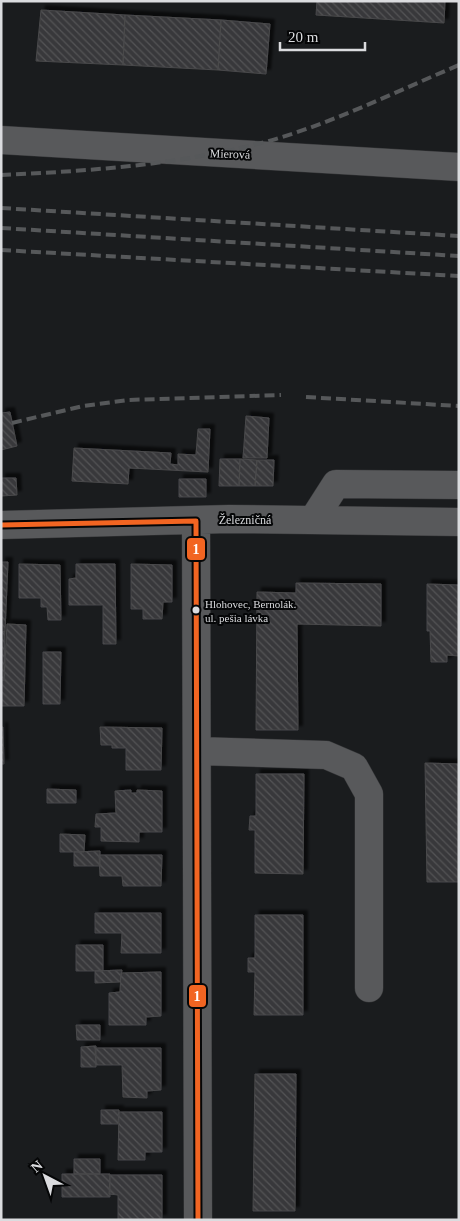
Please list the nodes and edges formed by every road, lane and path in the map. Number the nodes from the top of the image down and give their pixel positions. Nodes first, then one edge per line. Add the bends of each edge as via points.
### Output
1 (1, 140) edge
2 (459, 167) edge
3 (459, 486) edge
4 (313, 520) junction
5 (196, 521) junction
6 (459, 522) edge
7 (1, 525) edge
8 (197, 751) junction
9 (369, 988) dead end
10 (198, 1220) edge

1 - 2 street, Mierová
3 - 4 street via 336,484
4 - 5 street, Železničná
4 - 6 street, Železničná
5 - 7 street, Železničná
5 - 8 street
8 - 9 street via 326,755 354,767 369,794
8 - 10 street

